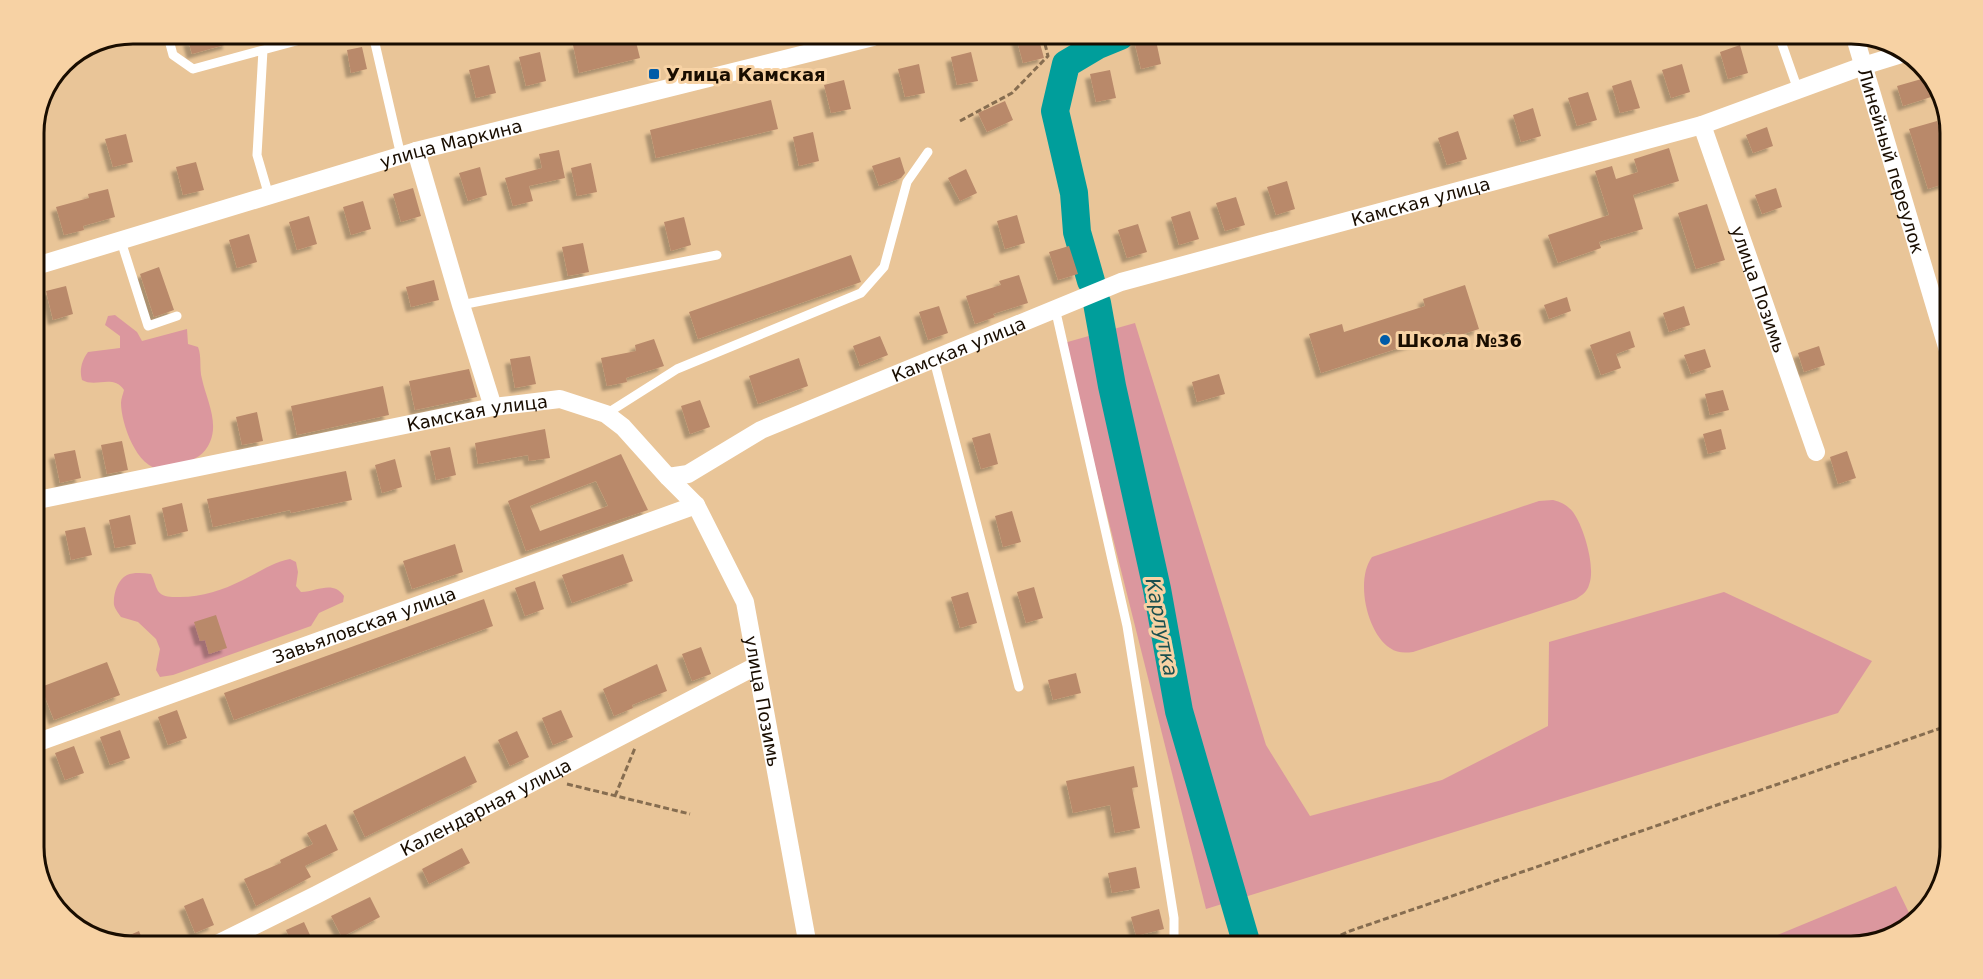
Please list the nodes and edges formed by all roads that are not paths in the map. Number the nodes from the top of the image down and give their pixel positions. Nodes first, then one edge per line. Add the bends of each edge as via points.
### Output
1 (170, 44) edge
2 (285, 44) edge
3 (376, 44) edge
4 (845, 44) edge
5 (1782, 44) edge
6 (1857, 44) edge
7 (263, 50) junction
8 (1895, 56) edge
9 (1863, 66) junction
10 (1798, 90) junction
11 (1702, 125) junction
12 (928, 152) dead end
13 (409, 154) junction
14 (269, 196) junction
15 (121, 241) junction
16 (717, 255) dead end
17 (44, 264) edge
18 (461, 305) junction
19 (1055, 308) junction
20 (177, 316) dead end
21 (1939, 321) edge
22 (934, 360) junction
23 (493, 406) junction
24 (606, 414) junction
25 (1816, 452) dead end
26 (668, 477) junction
27 (44, 499) edge
28 (696, 505) junction
29 (756, 666) junction
30 (1019, 687) dead end
31 (44, 740) edge
32 (233, 936) edge
33 (806, 936) edge
34 (1174, 936) edge

1 - 7 lane via 173,55 193,69
2 - 7 lane
3 - 13 lane
4 - 13 street, улица Маркина
5 - 10 lane
6 - 9 street, Линейный переулок
7 - 14 lane via 257,155
8 - 9 street, Камская улица
9 - 10 street, Камская улица
9 - 21 street, Линейный переулок
10 - 11 street, Камская улица
11 - 19 street, Камская улица via 1120,282
11 - 25 street, улица Позимь
12 - 24 lane via 907,182 884,267 861,293 677,369
13 - 14 street, улица Маркина
13 - 18 street
14 - 15 street, улица Маркина
15 - 17 street, улица Маркина
15 - 20 lane via 148,326
16 - 18 lane
18 - 23 street
19 - 22 street, Камская улица
19 - 34 lane via 1126,626
22 - 26 street, Камская улица via 761,430 688,474
22 - 30 lane
23 - 24 street, Камская улица via 560,399
23 - 27 street, Камская улица
24 - 26 street, Камская улица
26 - 28 street, улица Позимь
28 - 29 street, улица Позимь via 745,602
28 - 31 street, Завьяловская улица
29 - 32 street, Календарная улица
29 - 33 street, улица Позимь

